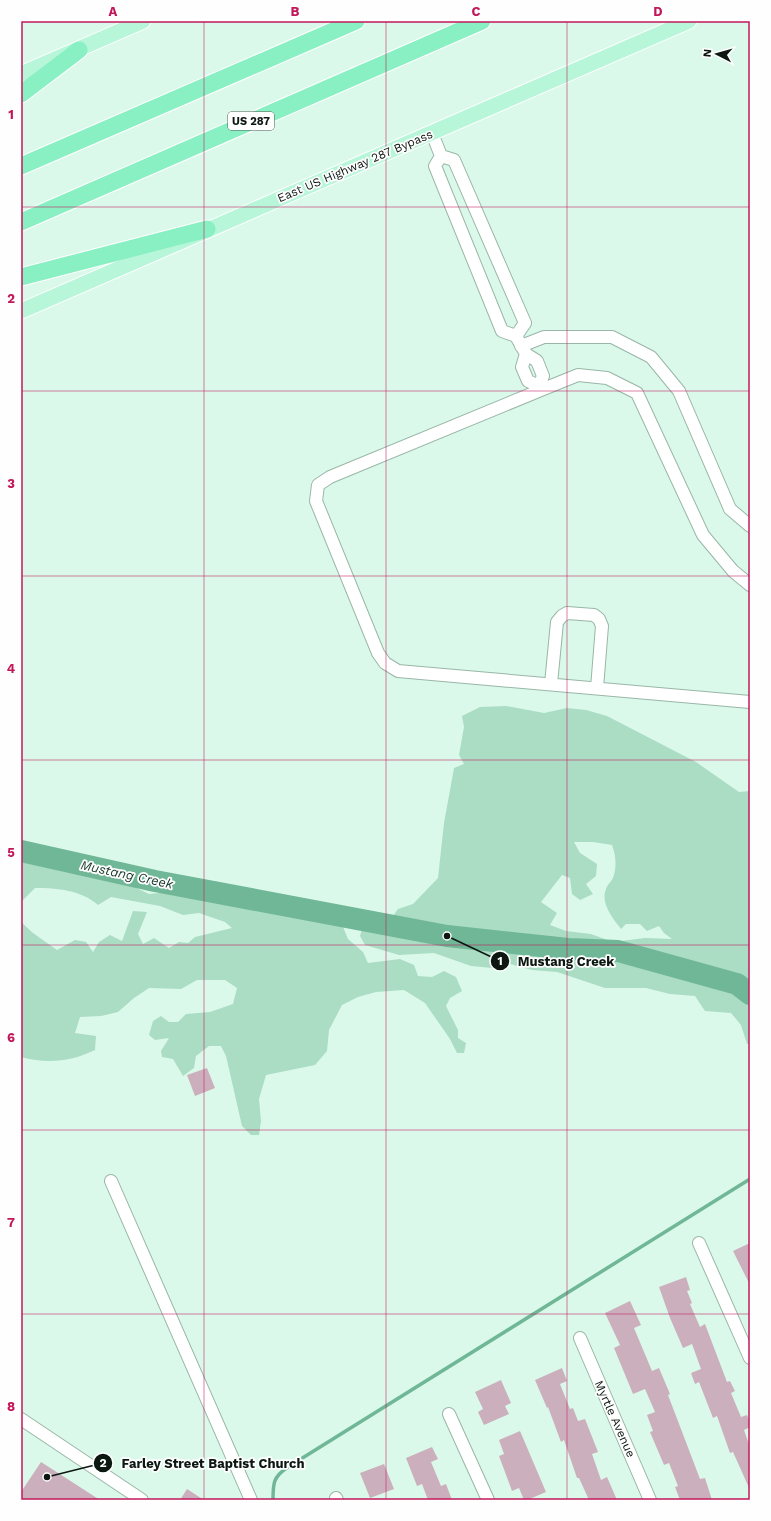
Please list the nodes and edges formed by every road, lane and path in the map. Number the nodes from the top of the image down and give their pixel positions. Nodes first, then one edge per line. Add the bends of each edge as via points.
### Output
1 (143, 21) edge
2 (356, 21) edge
3 (482, 21) edge
4 (689, 21) edge
5 (78, 50) junction
6 (21, 74) edge
7 (21, 94) edge
8 (432, 133) junction
9 (441, 156) junction
10 (21, 166) edge
11 (21, 222) edge
12 (207, 229) junction
13 (21, 277) edge
14 (21, 311) edge
15 (521, 345) junction
16 (540, 388) junction
17 (750, 526) edge
18 (750, 584) edge
19 (551, 684) junction
20 (597, 688) junction
21 (750, 702) edge
22 (111, 1181) dead end
23 (700, 1243) dead end
24 (580, 1338) dead end
25 (750, 1358) edge
26 (449, 1414) dead end
27 (21, 1419) edge
28 (142, 1500) edge
29 (251, 1500) edge
30 (488, 1500) edge
31 (650, 1500) edge

1 - 5 main road
2 - 10 highway
3 - 11 highway, US 287
4 - 8 main road, East US Highway 287 Bypass
5 - 6 main road
5 - 7 highway
8 - 9 street
8 - 12 main road, East US Highway 287 Bypass
9 - 15 street via 435,166 502,331
9 - 15 street via 454,160 525,323
12 - 13 highway
12 - 14 main road, East US Highway 287 Bypass
15 - 16 street via 537,361 543,376
15 - 17 street via 544,337 612,336 652,358 679,391 730,509
16 - 18 street via 578,375 607,378 637,393 703,536 733,571
16 - 19 street via 330,477 318,485 316,501 378,653 385,663 398,671
19 - 20 street
19 - 20 street via 557,622 568,613 594,615 602,626
20 - 21 street
22 - 29 street
23 - 25 street
24 - 31 street, Myrtle Avenue
26 - 30 street
27 - 28 street

